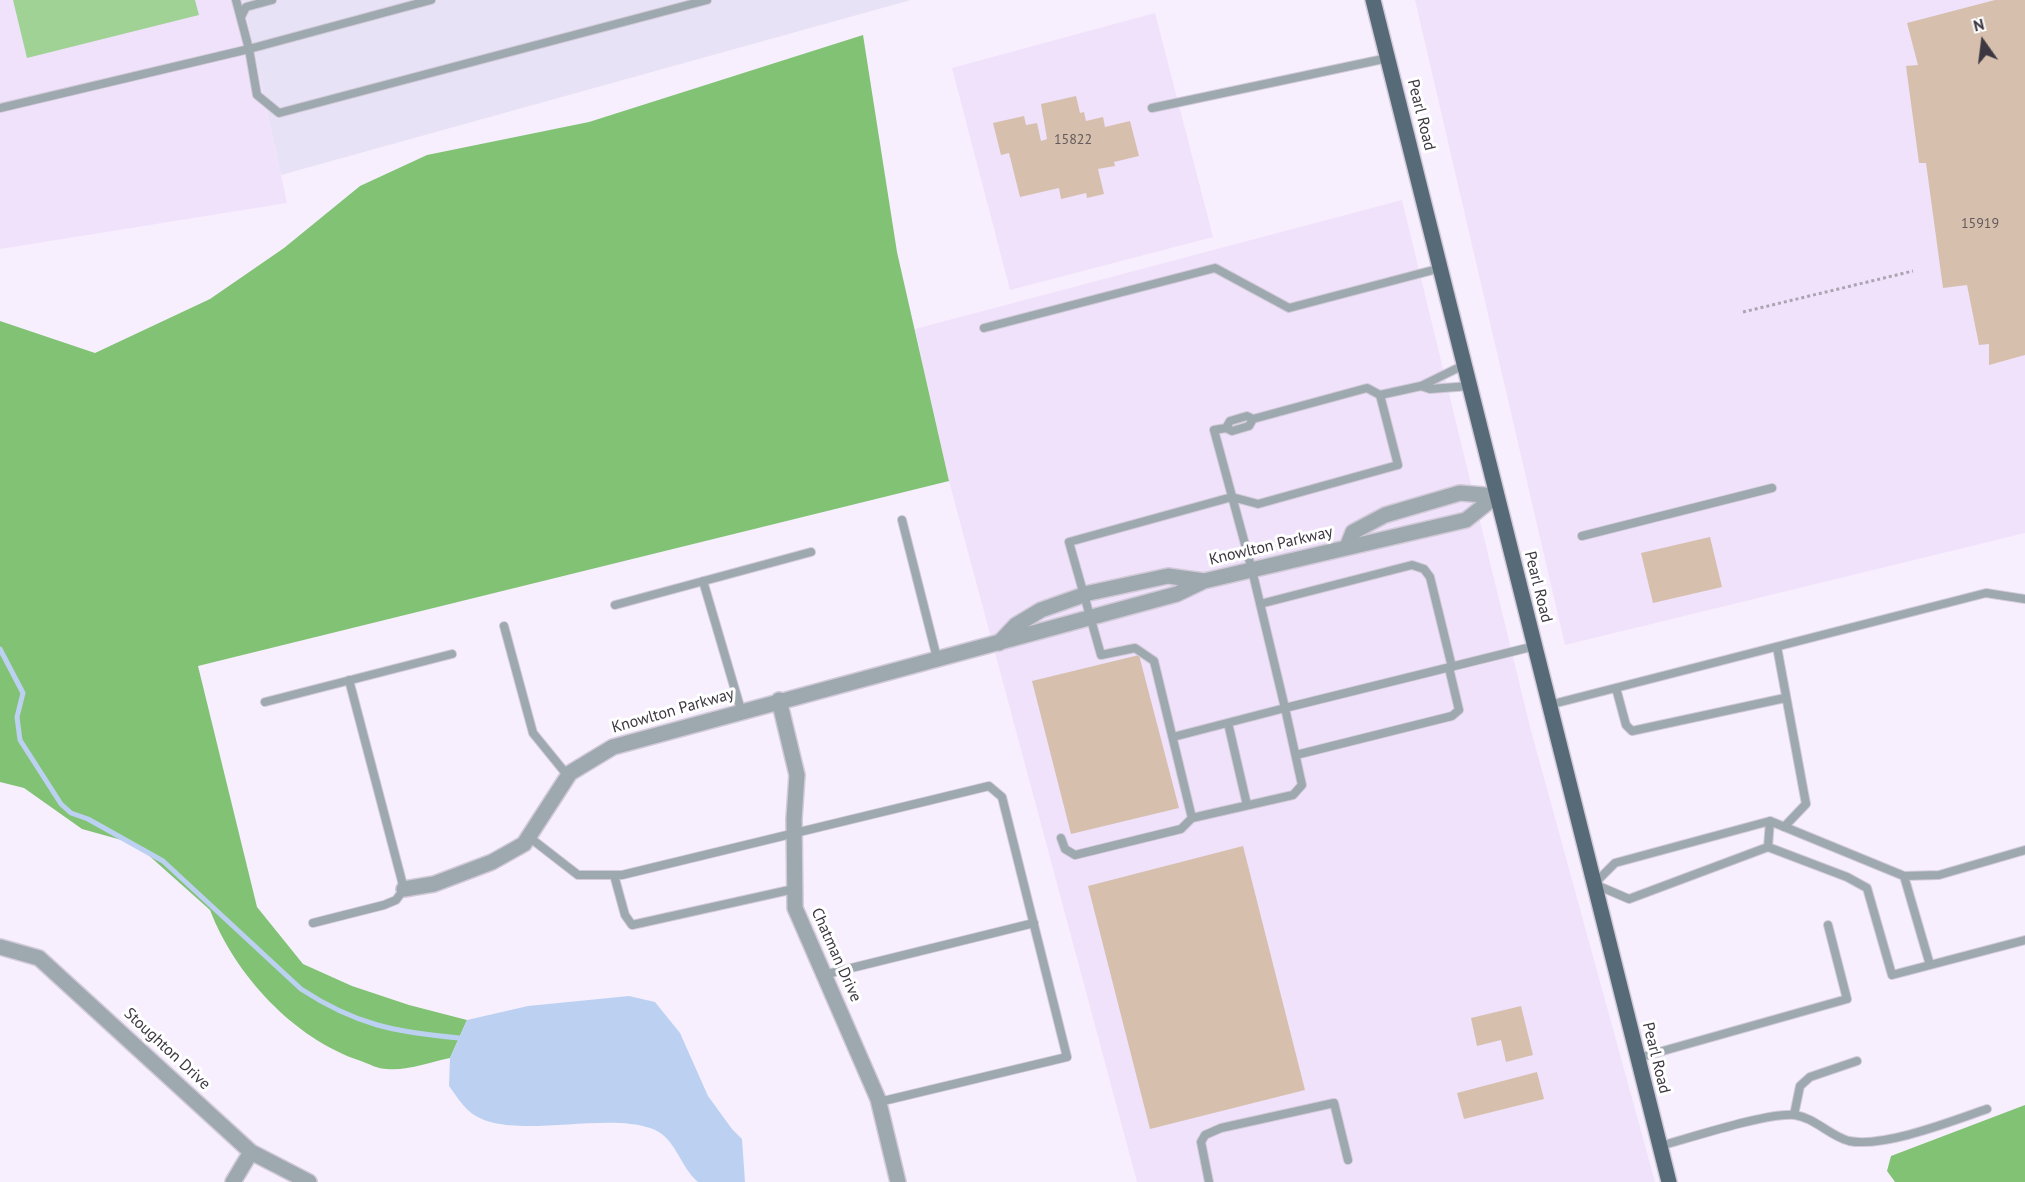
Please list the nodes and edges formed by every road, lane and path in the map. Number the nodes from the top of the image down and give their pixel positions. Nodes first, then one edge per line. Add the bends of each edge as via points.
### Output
1 (236, 0) edge
2 (272, 0) edge
3 (431, 0) edge
4 (707, 0) edge
5 (1373, 0) edge
6 (406, 3) edge
7 (241, 17) junction
8 (249, 49) junction
9 (1388, 58) junction
10 (0, 108) edge
11 (1152, 108) dead end
12 (1441, 268) junction
13 (1912, 271) dead end
14 (1743, 312) dead end
15 (984, 328) dead end
16 (1464, 365) junction
17 (1421, 386) junction
18 (1470, 386) junction
19 (1380, 395) junction
20 (1772, 488) dead end
21 (1496, 496) junction
22 (1232, 497) junction
23 (902, 520) dead end
24 (1582, 536) dead end
25 (1347, 547) junction
26 (811, 552) dead end
27 (1252, 570) junction
28 (704, 581) junction
29 (1204, 581) junction
30 (1083, 594) junction
31 (2025, 599) edge
32 (1260, 604) junction
33 (615, 605) dead end
34 (1090, 616) junction
35 (504, 626) dead end
36 (999, 643) junction
37 (1535, 646) junction
38 (1777, 647) junction
39 (452, 654) dead end
40 (937, 658) junction
41 (1450, 667) junction
42 (349, 680) junction
43 (1616, 688) junction
44 (1785, 698) junction
45 (779, 700) junction
46 (265, 702) dead end
47 (1550, 705) junction
48 (1285, 708) junction
49 (741, 710) junction
50 (1228, 723) junction
51 (1173, 738) junction
52 (1296, 755) junction
53 (568, 776) junction
54 (1247, 805) junction
55 (1192, 818) junction
56 (1770, 821) junction
57 (1784, 827) junction
58 (794, 834) junction
59 (529, 837) junction
60 (1061, 838) dead end
61 (1768, 847) junction
62 (2025, 850) edge
63 (614, 875) junction
64 (1904, 876) junction
65 (1594, 885) junction
66 (404, 889) junction
67 (794, 889) junction
68 (313, 923) dead end
69 (1034, 923) junction
70 (1828, 925) dead end
71 (2025, 940) edge
72 (0, 947) edge
73 (1930, 965) junction
74 (824, 975) junction
75 (1638, 1058) junction
76 (1857, 1061) dead end
77 (879, 1102) junction
78 (1987, 1110) dead end
79 (1794, 1115) junction
80 (1660, 1146) junction
81 (252, 1152) junction
82 (1348, 1160) dead end
83 (233, 1182) edge
84 (309, 1182) edge
85 (898, 1182) edge
86 (1209, 1182) edge
87 (1669, 1182) edge

1 - 7 lane
2 - 7 lane via 246,7
3 - 6 lane
4 - 8 lane via 279,113 257,96
5 - 9 main road, Pearl Road
6 - 8 lane
7 - 8 lane
8 - 10 lane
9 - 11 lane
9 - 12 main road, Pearl Road
12 - 15 lane via 1288,308 1215,268
12 - 16 main road, Pearl Road
13 - 14 path
16 - 17 lane
16 - 18 main road, Pearl Road
17 - 18 lane
17 - 19 lane
18 - 21 main road, Pearl Road
19 - 22 lane via 1398,465 1258,504
19 - 22 lane via 1367,388 1254,419 1249,426 1233,431 1214,430
20 - 24 lane
21 - 25 street, Knowlton Parkway via 1466,520
21 - 25 street, Knowlton Parkway via 1460,493 1385,514 1353,532
21 - 37 main road, Pearl Road
22 - 27 lane
22 - 30 lane via 1069,542
23 - 40 lane
25 - 27 street, Knowlton Parkway
26 - 28 lane
27 - 29 street, Knowlton Parkway
27 - 32 lane
28 - 33 lane
28 - 49 lane
29 - 30 street, Knowlton Parkway via 1168,576
29 - 34 street, Knowlton Parkway via 1176,594
30 - 34 lane
30 - 36 street, Knowlton Parkway via 1041,610 1016,625
31 - 38 lane via 1986,593
32 - 41 lane via 1419,566 1430,577
32 - 48 lane
34 - 36 street, Knowlton Parkway
34 - 51 lane via 1101,655 1135,648 1154,661
35 - 53 lane via 533,733
36 - 40 street, Knowlton Parkway
37 - 41 lane
37 - 47 main road, Pearl Road
38 - 43 lane
38 - 44 lane
39 - 42 lane
40 - 45 street, Knowlton Parkway
41 - 48 lane
41 - 52 lane via 1459,710 1452,716
42 - 46 lane
42 - 66 lane
43 - 44 lane via 1626,725 1632,731
43 - 47 lane
44 - 57 lane via 1806,804
45 - 49 street, Knowlton Parkway
45 - 58 street, Chatman Drive via 797,775
47 - 65 main road, Pearl Road
48 - 50 lane
48 - 52 lane
49 - 53 street, Knowlton Parkway via 614,747
50 - 51 lane
50 - 54 lane
51 - 55 lane
52 - 54 lane via 1302,785 1293,795
53 - 59 street, Knowlton Parkway
54 - 55 lane
55 - 60 lane via 1181,829 1075,855 1065,849
56 - 57 lane
56 - 61 lane
56 - 65 lane via 1615,863
57 - 64 lane
58 - 63 lane
58 - 67 street, Chatman Drive
58 - 69 lane via 989,786 1002,797
59 - 63 lane via 578,875
59 - 66 street, Knowlton Parkway via 524,844 492,862 434,884
61 - 65 lane via 1629,899
61 - 73 lane via 1867,888 1892,975
62 - 64 lane via 1939,876
63 - 67 lane via 625,915 632,925
64 - 73 lane
65 - 75 main road, Pearl Road
66 - 68 lane via 396,900 384,905
67 - 74 street, Chatman Drive via 795,908
69 - 74 lane
69 - 77 lane via 1067,1057
70 - 75 lane via 1848,999
71 - 73 lane
72 - 81 street, Stoughton Drive via 39,958
74 - 77 street, Chatman Drive
75 - 80 main road, Pearl Road
76 - 79 lane via 1809,1077 1800,1086
77 - 85 street, Chatman Drive
78 - 79 lane via 1874,1142 1847,1140 1818,1123
79 - 80 lane via 1770,1117
80 - 87 main road, Pearl Road
81 - 83 street
81 - 84 street, Stoughton Drive
82 - 86 lane via 1334,1103 1205,1135 1201,1142

